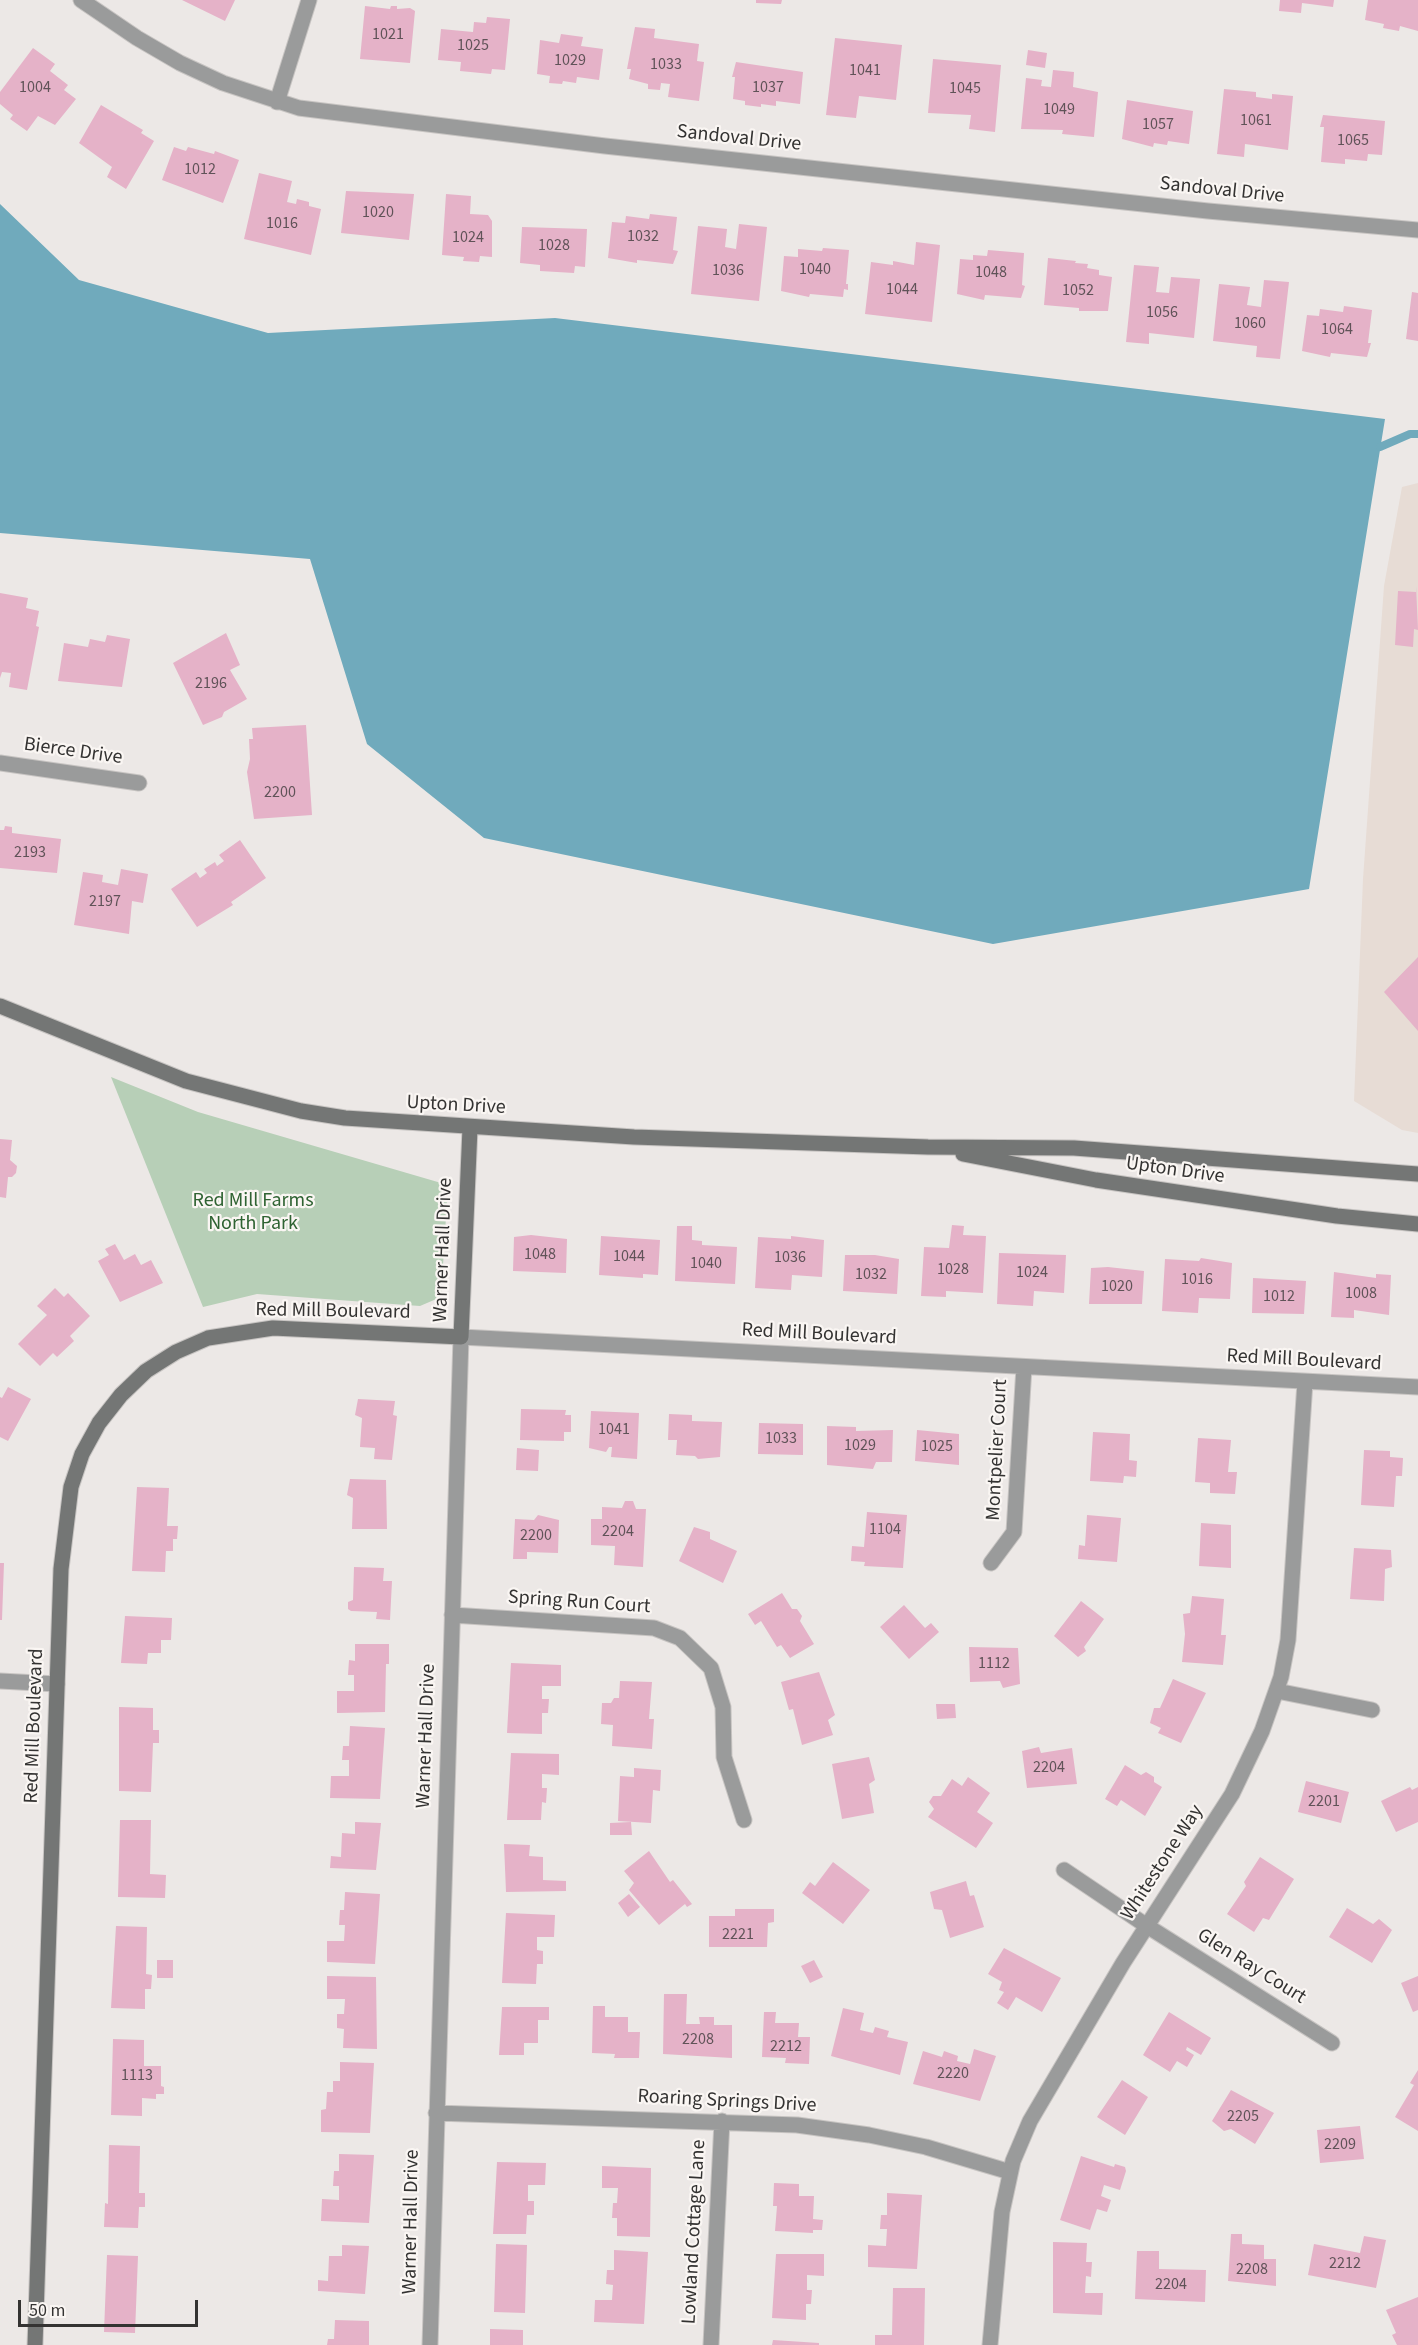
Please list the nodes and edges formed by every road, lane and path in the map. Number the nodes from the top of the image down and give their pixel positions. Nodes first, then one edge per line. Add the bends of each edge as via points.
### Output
1 (81, 0) edge
2 (309, 0) edge
3 (277, 102) junction
4 (1418, 230) edge
5 (0, 763) edge
6 (139, 783) dead end
7 (0, 1006) edge
8 (470, 1128) junction
9 (928, 1147) junction
10 (1418, 1174) edge
11 (1418, 1224) edge
12 (461, 1337) junction
13 (1024, 1367) junction
14 (1305, 1382) junction
15 (1418, 1387) edge
16 (991, 1563) dead end
17 (452, 1615) junction
18 (0, 1681) edge
19 (57, 1684) junction
20 (1277, 1691) junction
21 (1372, 1710) dead end
22 (744, 1820) dead end
23 (1064, 1870) dead end
24 (1147, 1926) junction
25 (1332, 2043) dead end
26 (436, 2113) junction
27 (722, 2121) junction
28 (1010, 2172) junction
29 (35, 2345) edge
30 (430, 2345) edge
31 (711, 2345) edge
32 (990, 2345) edge

1 - 3 street, Sandoval Drive via 180,63
2 - 3 street
3 - 4 street, Sandoval Drive via 395,122 605,146
5 - 6 street, Bierce Drive
7 - 8 main road, Upton Drive via 186,1081 219,1090 345,1119
8 - 9 main road, Upton Drive
8 - 12 main road, Warner Hall Drive
9 - 10 main road, Upton Drive via 1085,1148
9 - 11 main road, Upton Drive via 1096,1180 1337,1216
12 - 13 street, Red Mill Boulevard
12 - 17 street, Warner Hall Drive
12 - 19 main road, Red Mill Boulevard via 273,1328 240,1331 208,1338 146,1371 99,1423 82,1454 71,1487 61,1569
13 - 14 street, Red Mill Boulevard
13 - 16 street, Montpelier Court via 1014,1533
14 - 15 street, Red Mill Boulevard
14 - 20 street, Whitestone Way via 1288,1640
17 - 22 street, Spring Run Court via 654,1628 680,1638 711,1668 723,1707 724,1757
17 - 26 street, Warner Hall Drive
18 - 19 street
19 - 29 main road, Red Mill Boulevard
20 - 21 street
20 - 24 street, Whitestone Way via 1232,1794
23 - 24 street, Glen Ray Court
24 - 25 street, Glen Ray Court
24 - 28 street, Whitestone Way via 1030,2121
26 - 27 street, Roaring Springs Drive
26 - 30 street, Warner Hall Drive
27 - 28 street, Roaring Springs Drive via 797,2125 869,2135
27 - 31 street, Lowland Cottage Lane
28 - 32 street, Whitestone Way via 1002,2212

